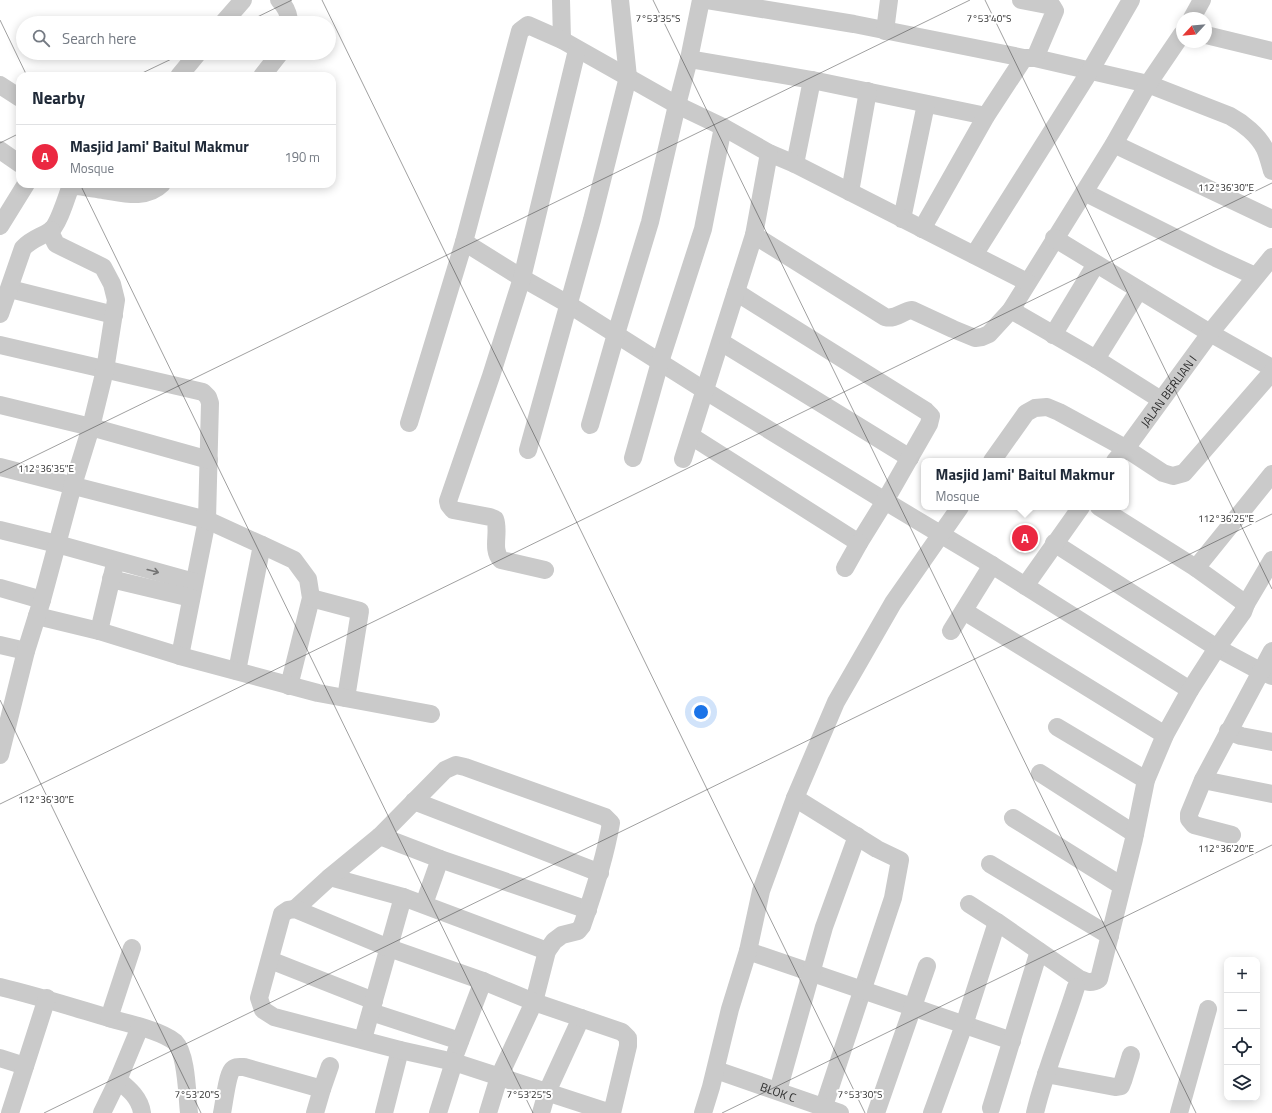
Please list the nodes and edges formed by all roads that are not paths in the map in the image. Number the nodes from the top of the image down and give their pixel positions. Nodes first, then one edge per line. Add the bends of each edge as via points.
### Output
1 (243, 0) edge
2 (279, 0) edge
3 (560, 0) edge
4 (620, 0) edge
5 (701, 0) edge
6 (707, 0) edge
7 (889, 0) edge
8 (1021, 0) edge
9 (1131, 0) edge
10 (1202, 0) edge
11 (1195, 12) edge
12 (229, 16) edge
13 (289, 16) edge
14 (884, 31) junction
15 (1212, 37) edge
16 (562, 40) junction
17 (1176, 43) edge
18 (577, 50) junction
19 (1272, 52) edge
20 (1029, 58) junction
21 (689, 59) junction
22 (192, 60) edge
23 (275, 60) edge
24 (1090, 71) junction
25 (182, 72) edge
26 (265, 72) edge
27 (628, 77) junction
28 (812, 80) junction
29 (1148, 84) junction
30 (0, 85) edge
31 (868, 91) junction
32 (16, 95) edge
33 (926, 104) junction
34 (677, 105) junction
35 (986, 116) junction
36 (723, 127) junction
37 (1114, 144) junction
38 (0, 150) edge
39 (769, 153) junction
40 (16, 161) edge
41 (795, 164) junction
42 (1272, 171) edge
43 (23, 188) edge
44 (158, 188) edge
45 (74, 189) edge
46 (850, 192) junction
47 (1084, 192) junction
48 (902, 219) junction
49 (1272, 219) edge
50 (2, 220) edge
51 (922, 229) junction
52 (50, 230) junction
53 (754, 235) junction
54 (1054, 238) junction
55 (464, 242) junction
56 (974, 256) junction
57 (1272, 257) edge
58 (1096, 264) junction
59 (1255, 276) junction
60 (522, 278) junction
61 (1027, 282) junction
62 (10, 289) junction
63 (1139, 290) junction
64 (736, 292) junction
65 (568, 304) junction
66 (1011, 310) junction
67 (0, 314) edge
68 (114, 315) junction
69 (1210, 333) junction
70 (616, 334) junction
71 (1053, 335) junction
72 (721, 342) junction
73 (0, 345) edge
74 (1096, 359) junction
75 (660, 362) junction
76 (1272, 368) edge
77 (106, 370) junction
78 (1272, 372) edge
79 (704, 390) junction
80 (1161, 400) junction
81 (0, 405) edge
82 (409, 423) dead end
83 (590, 424) dead end
84 (91, 427) junction
85 (691, 436) junction
86 (528, 450) dead end
87 (1120, 454) edge
88 (633, 458) dead end
89 (910, 458) junction
90 (994, 458) edge
91 (684, 459) dead end
92 (209, 460) junction
93 (0, 467) edge
94 (1272, 474) edge
95 (73, 485) junction
96 (885, 501) junction
97 (958, 510) edge
98 (1079, 510) edge
99 (1104, 510) edge
100 (207, 520) junction
101 (0, 530) edge
102 (941, 534) junction
103 (859, 543) junction
104 (1054, 543) junction
105 (57, 544) junction
106 (262, 545) junction
107 (1272, 560) edge
108 (115, 561) junction
109 (992, 565) junction
110 (845, 568) dead end
111 (1196, 568) junction
112 (545, 570) dead end
113 (111, 580) junction
114 (1025, 586) junction
115 (0, 588) edge
116 (193, 590) junction
117 (311, 598) junction
118 (1246, 604) junction
119 (39, 608) junction
120 (964, 611) junction
121 (951, 631) dead end
122 (99, 632) junction
123 (0, 644) edge
124 (1217, 648) junction
125 (26, 651) junction
126 (1272, 651) edge
127 (180, 656) junction
128 (237, 671) junction
129 (1266, 674) edge
130 (289, 686) junction
131 (1190, 690) junction
132 (346, 698) junction
133 (6, 707) edge
134 (431, 714) dead end
135 (1057, 727) dead end
136 (1228, 731) junction
137 (1165, 735) junction
138 (1272, 742) edge
139 (0, 755) edge
140 (1040, 773) dead end
141 (1146, 780) junction
142 (1203, 780) junction
143 (1272, 794) edge
144 (795, 798) junction
145 (414, 801) junction
146 (1013, 818) dead end
147 (1135, 834) junction
148 (1232, 835) dead end
149 (380, 836) junction
150 (857, 836) junction
151 (440, 859) junction
152 (990, 864) dead end
153 (600, 873) junction
154 (330, 877) junction
155 (1122, 886) junction
156 (403, 896) junction
157 (424, 904) junction
158 (969, 904) dead end
159 (295, 909) junction
160 (588, 910) junction
161 (997, 922) junction
162 (1110, 936) junction
163 (132, 948) dead end
164 (389, 948) junction
165 (748, 951) junction
166 (1039, 951) junction
167 (547, 952) junction
168 (270, 960) junction
169 (927, 966) dead end
170 (812, 973) junction
171 (483, 982) junction
172 (0, 987) edge
173 (1076, 987) dead end
174 (862, 991) junction
175 (47, 998) junction
176 (534, 1002) junction
177 (372, 1006) junction
178 (913, 1007) junction
179 (1208, 1009) dead end
180 (109, 1018) junction
181 (581, 1018) junction
182 (964, 1025) junction
183 (140, 1027) junction
184 (363, 1039) junction
185 (460, 1040) junction
186 (1012, 1041) junction
187 (400, 1050) junction
188 (1130, 1055) dead end
189 (0, 1058) edge
190 (453, 1062) junction
191 (25, 1066) junction
192 (330, 1066) dead end
193 (716, 1070) junction
194 (1046, 1074) junction
195 (499, 1077) junction
196 (118, 1080) junction
197 (322, 1089) junction
198 (778, 1091) junction
199 (547, 1092) junction
200 (824, 1106) junction
201 (992, 1108) dead end
202 (10, 1113) edge
203 (102, 1113) edge
204 (142, 1113) edge
205 (189, 1113) edge
206 (222, 1113) edge
207 (315, 1113) edge
208 (384, 1113) edge
209 (438, 1113) edge
210 (488, 1113) edge
211 (541, 1113) edge
212 (611, 1113) edge
213 (703, 1113) edge
214 (840, 1113) edge
215 (876, 1113) edge
216 (932, 1113) edge
217 (1035, 1113) edge
218 (1179, 1113) edge

1 - 12 street
2 - 13 street
3 - 16 street
4 - 27 street
5 - 21 street
6 - 14 street
7 - 14 street
8 - 20 street via 1052,6 1055,11
9 - 24 street
10 - 11 street
14 - 20 street
15 - 19 street
16 - 18 street
16 - 55 street via 528,26 520,31
17 - 29 street
18 - 27 street
18 - 60 street
20 - 24 street
20 - 35 street
21 - 28 street
21 - 34 street
22 - 25 street
23 - 26 street
24 - 29 street
24 - 56 street
27 - 34 street
27 - 65 street
28 - 31 street
28 - 41 street
29 - 37 street
29 - 42 street via 1240,121 1264,148
30 - 32 street
31 - 33 street
31 - 46 street
33 - 35 street
33 - 48 street
34 - 36 street
34 - 70 street via 650,222
35 - 51 street
36 - 39 street
36 - 75 street via 703,229
37 - 47 street
37 - 49 street
38 - 40 street
39 - 41 street
39 - 53 street
41 - 46 street
43 - 50 street
44 - 45 street via 134,195
45 - 52 street via 56,224
46 - 48 street
47 - 54 street
47 - 59 street
48 - 51 street
51 - 56 street
52 - 62 street via 30,240 23,248
52 - 68 street via 56,244 103,267 112,284 116,300
53 - 64 street
53 - 66 street via 885,317 898,316 912,310 975,338 989,334
54 - 58 street
54 - 61 street
55 - 60 street
55 - 82 street
56 - 61 street
57 - 59 street, JALAN BERLIAN I
58 - 63 street
58 - 71 street
59 - 69 street, JALAN BERLIAN I
60 - 65 street
60 - 112 street via 448,501 453,510 495,519 496,550 501,560
61 - 66 street
62 - 67 street
62 - 68 street
63 - 69 street
63 - 74 street
64 - 72 street
64 - 89 street via 926,411 931,416 929,424
65 - 70 street
65 - 86 street
66 - 71 street
68 - 77 street
69 - 76 street
69 - 80 street, JALAN BERLIAN I
70 - 75 street
70 - 83 street
71 - 74 street
72 - 79 street
72 - 89 street
73 - 77 street
74 - 80 street
75 - 79 street
75 - 88 street
77 - 84 street
77 - 92 street via 203,392 210,403
78 - 87 street via 1184,473 1173,476
79 - 85 street
79 - 96 street
80 - 87 street, JALAN BERLIAN I
81 - 84 street
84 - 92 street
84 - 95 street
85 - 91 street
85 - 103 street
87 - 90 street via 1059,412 1047,407 1035,408 1026,413
89 - 96 street
92 - 100 street
93 - 95 street
94 - 111 street
95 - 100 street
95 - 105 street
96 - 102 street
96 - 103 street
97 - 102 street
98 - 104 street
99 - 111 street
100 - 106 street
100 - 116 street
101 - 105 street
102 - 109 street
102 - 144 street via 893,603 836,702
103 - 110 street
104 - 114 street
104 - 124 street
105 - 108 street
105 - 119 street
106 - 117 street via 294,560 308,579
106 - 128 street
107 - 118 street
108 - 113 street
108 -> 116 street
109 - 114 street
109 - 120 street
111 - 118 street
113 - 116 street
113 - 122 street
114 - 131 street
115 - 119 street
116 - 127 street
117 - 130 street
117 - 132 street via 360,611
118 - 124 street
119 - 122 street
119 - 125 street
120 - 121 street
120 - 137 street
122 - 127 street
123 - 125 street
124 - 129 street
124 - 131 street
125 - 133 street
126 - 129 street
127 - 128 street
128 - 130 street
129 - 136 street
130 - 132 street
131 - 137 street
132 - 134 street
133 - 139 street
135 - 141 street
136 - 138 street
136 - 142 street
137 - 141 street
140 - 147 street
141 - 147 street
142 - 143 street
142 - 148 street via 1188,814 1189,819 1194,825
144 - 150 street
144 - 165 street via 762,891
145 - 149 street
145 - 153 street
145 - 153 street via 445,770 456,765 605,817 611,823
146 - 155 street
147 - 155 street
149 - 151 street
149 - 154 street
150 - 170 street via 824,927
150 - 174 street via 900,860 892,898
151 - 157 street
151 - 160 street
152 - 162 street
153 - 160 street
154 - 156 street
154 - 159 street
155 - 162 street
156 - 157 street
156 - 164 street
157 - 167 street
158 - 161 street
159 - 164 street
159 - 168 street via 282,914
160 - 167 street via 578,931 562,935 554,941
161 - 166 street
161 - 182 street
162 - 166 street via 1099,979 1094,982 1088,983 1078,978
163 - 180 street
164 - 171 street
164 - 177 street
165 - 170 street
165 - 193 street via 730,1009
166 - 186 street
167 - 176 street
168 - 177 street
168 - 184 street via 259,998 263,1010 274,1017
169 - 178 street
170 - 174 street
170 - 198 street
171 - 176 street
171 - 185 street
172 - 175 street
173 - 194 street
174 - 178 street
174 - 200 street
175 - 180 street
175 - 191 street
176 - 181 street
176 - 195 street
177 - 184 street
177 - 185 street
178 - 182 street
178 - 215 street
179 - 218 street
180 - 183 street
181 - 199 street
181 - 212 street via 622,1032 628,1038
182 - 186 street
182 - 216 street
183 - 196 street
183 - 205 street via 176,1043 185,1068
184 - 187 street
185 - 190 street
186 - 201 street
187 - 190 street
187 - 208 street
188 - 194 street via 1121,1086 1115,1088
189 - 191 street
190 - 195 street
190 - 209 street
191 - 202 street
192 - 197 street
193 - 198 street, BLOK C
193 - 213 street
194 - 217 street
195 - 199 street
195 - 210 street
196 - 203 street
196 - 204 street via 138,1100
197 - 206 street via 237,1066 229,1077
197 - 207 street
198 - 200 street, BLOK C
199 - 211 street
199 - 212 street
200 - 214 street, BLOK C

